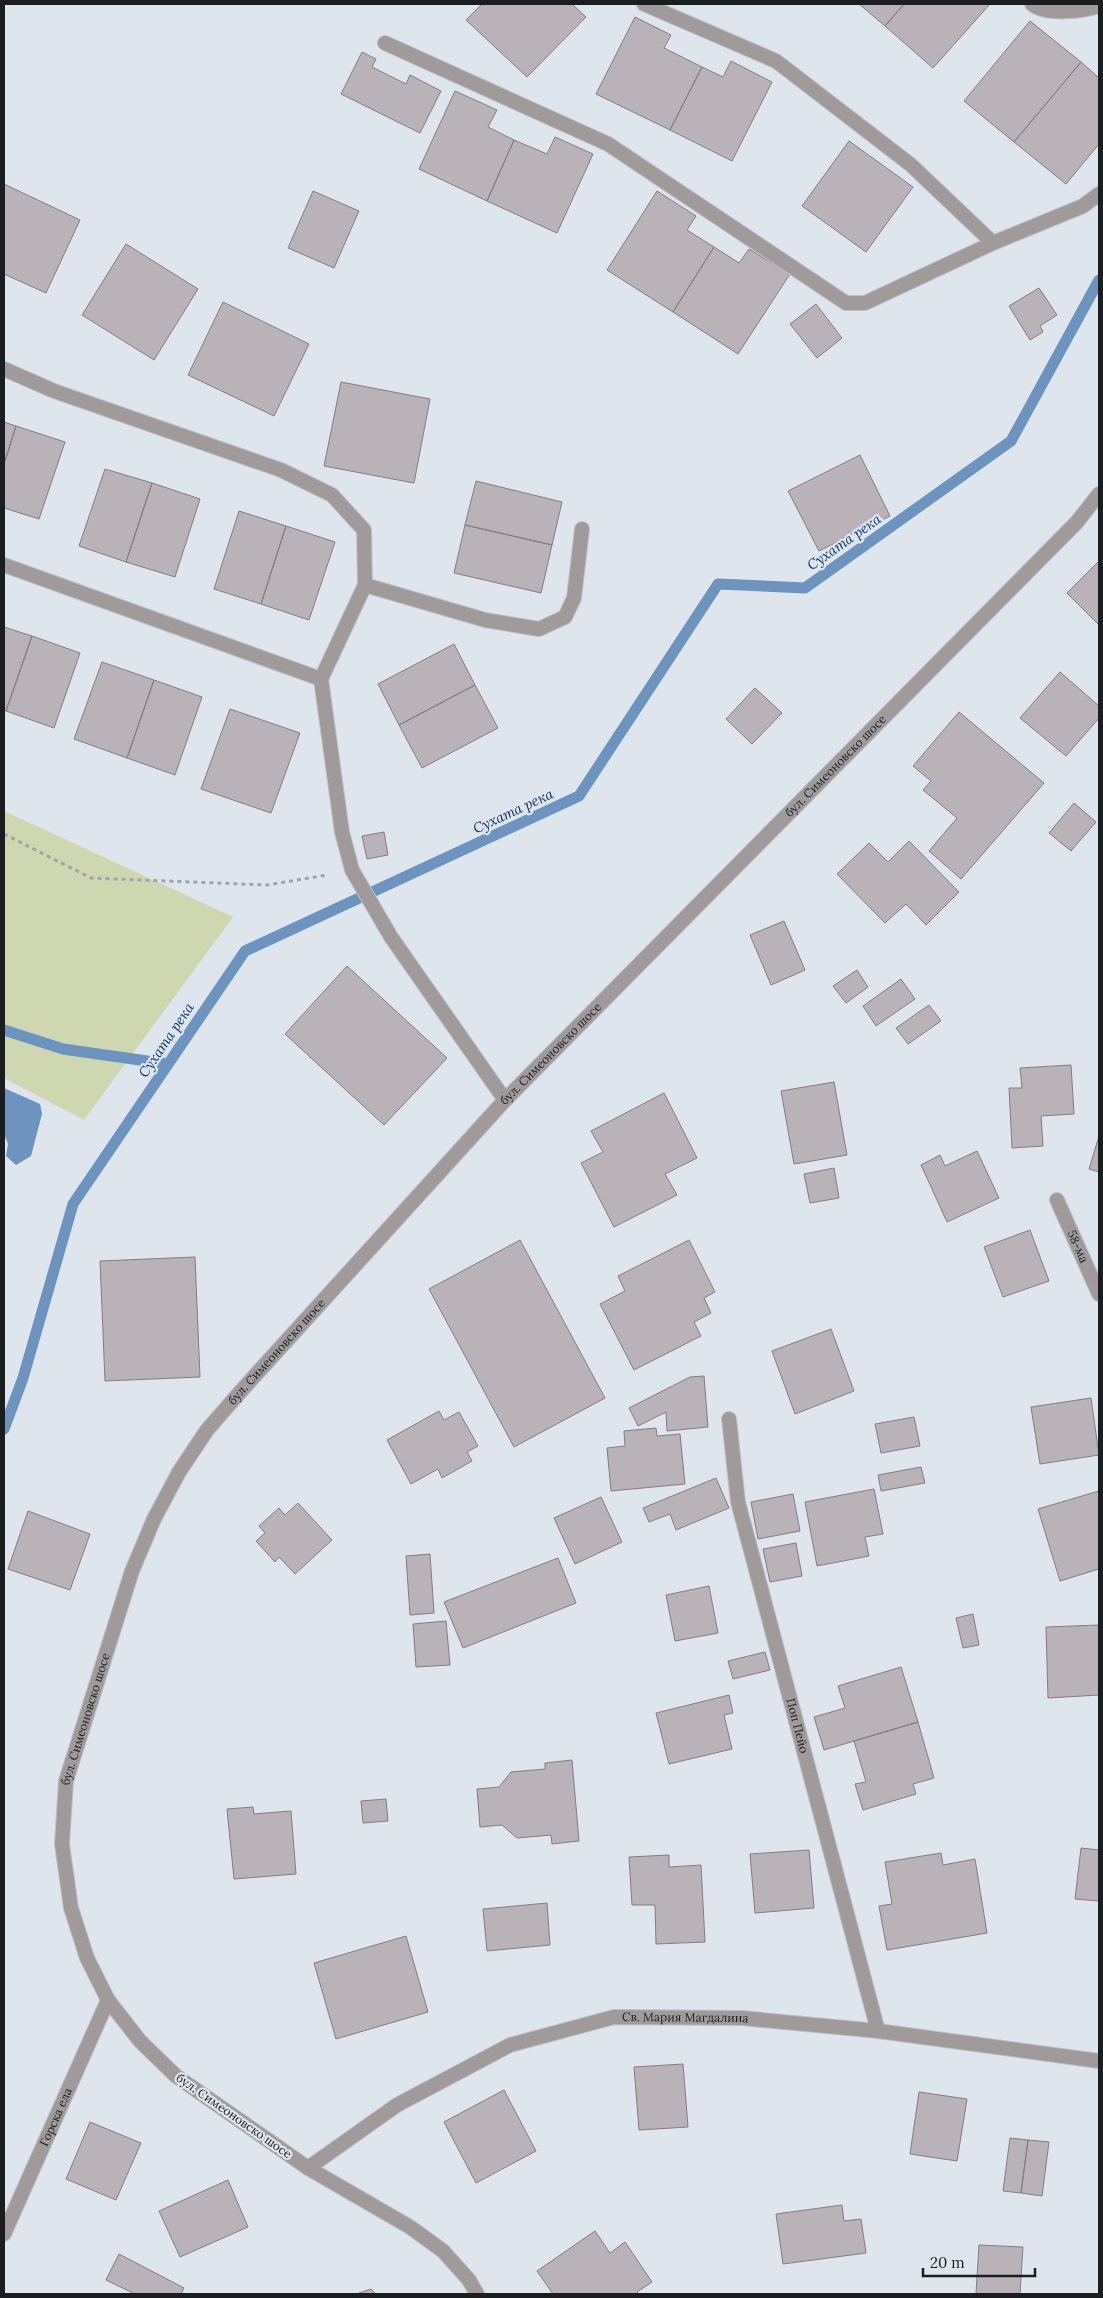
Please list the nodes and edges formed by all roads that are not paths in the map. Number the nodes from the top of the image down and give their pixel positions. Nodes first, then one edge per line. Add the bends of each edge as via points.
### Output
1 (644, 4) edge
2 (1032, 4) edge
3 (1099, 6) edge
4 (385, 43) dead end
5 (1099, 194) edge
6 (993, 243) junction
7 (4, 369) edge
8 (1099, 494) edge
9 (582, 529) dead end
10 (4, 565) edge
11 (365, 585) junction
12 (321, 679) junction
13 (505, 1100) junction
14 (1056, 1200) dead end
15 (1099, 1294) edge
16 (729, 1419) dead end
17 (108, 2000) junction
18 (878, 2031) junction
19 (1099, 2061) edge
20 (308, 2168) junction
21 (4, 2234) edge
22 (477, 2294) edge

1 - 6 street via 776,61 911,165
2 - 3 street via 1039,9 1082,11
4 - 6 street via 608,144 846,303 865,303
5 - 6 street via 1083,206
7 - 11 street via 54,391 281,470 332,495 364,530
8 - 13 street, бул. Симеоновско шосе via 1077,522
9 - 11 street via 574,598 565,617 539,629 485,620
10 - 12 street
11 - 12 street
12 - 13 street via 342,832 352,870 392,937
13 - 17 street, бул. Симеоновско шосе via 207,1430 179,1472 154,1519 132,1571 66,1781 62,1844 71,1908 87,1958
14 - 15 street, 58-ма
16 - 18 street, Поп Пейо via 738,1502
17 - 20 street, бул. Симеоновско шосе via 140,2041 176,2076
17 - 21 street, Горска ела
18 - 19 street, Св. Мария Магдалина
18 - 20 street, Св. Мария Магдалина via 742,2018 614,2017 510,2045 398,2105
20 - 22 street, бул. Симеоновско шосе via 410,2227 443,2251

